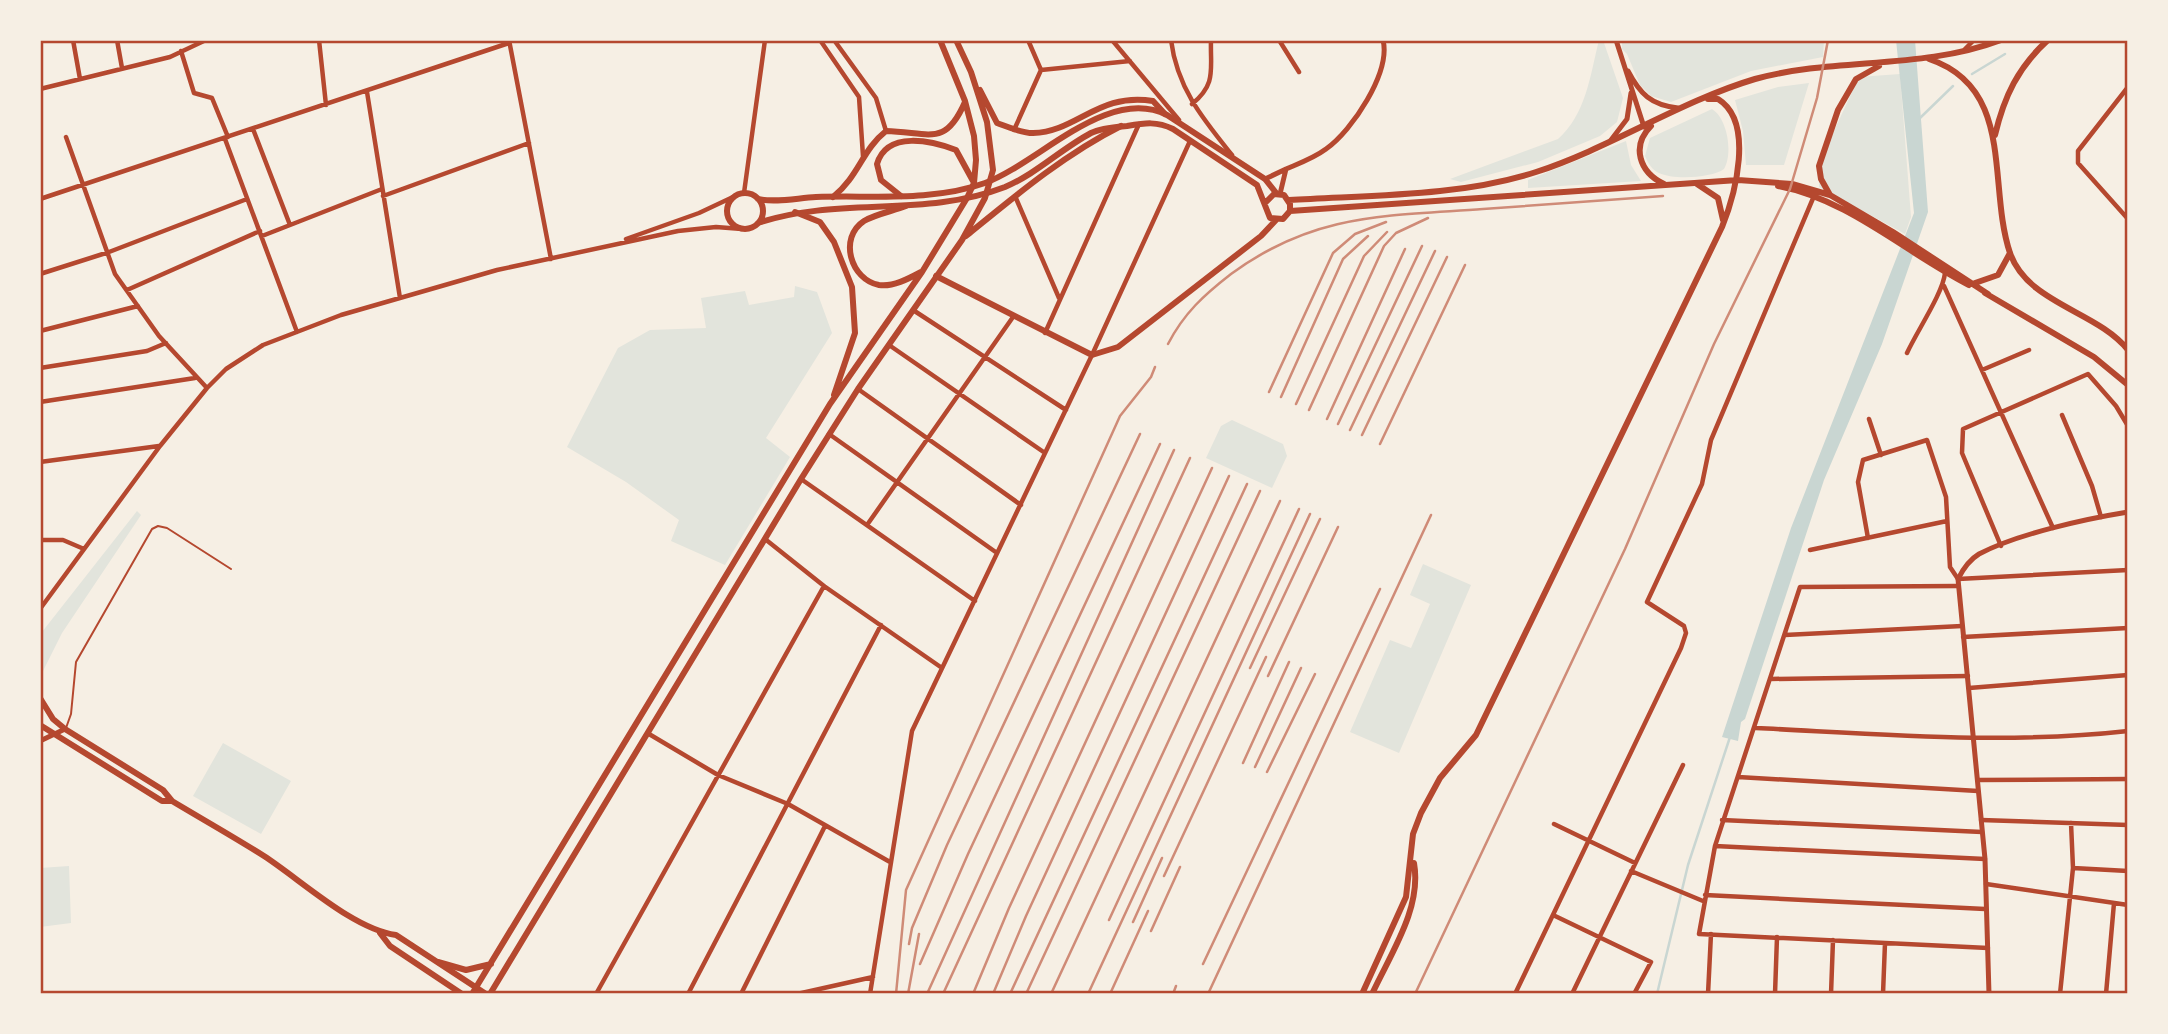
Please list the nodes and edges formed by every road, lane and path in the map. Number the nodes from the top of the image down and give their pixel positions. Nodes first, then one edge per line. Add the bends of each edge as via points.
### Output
1 (73, 40) edge
2 (117, 40) edge
3 (206, 40) edge
4 (318, 40) edge
5 (765, 40) edge
6 (820, 40) edge
7 (834, 40) edge
8 (940, 40) edge
9 (956, 40) edge
10 (1028, 40) edge
11 (1112, 40) edge
12 (1171, 40) edge
13 (1211, 40) edge
14 (1279, 40) edge
15 (1382, 40) edge
16 (1616, 40) edge
17 (1975, 40) edge
18 (2001, 40) edge
19 (2048, 40) edge
20 (509, 42) edge
21 (181, 51) junction
22 (1962, 52) junction
23 (1926, 58) junction
24 (1621, 59) junction
25 (1130, 61) junction
26 (1884, 63) junction
27 (122, 68) junction
28 (1041, 70) junction
29 (971, 72) junction
30 (1299, 72) dead end
31 (80, 79) junction
32 (2128, 87) edge
33 (40, 89) edge
34 (1631, 90) junction
35 (367, 92) junction
36 (1708, 99) junction
37 (965, 101) junction
38 (1192, 104) junction
39 (326, 105) junction
40 (1687, 108) junction
41 (1165, 114) junction
42 (1658, 121) junction
43 (1139, 123) junction
44 (1181, 123) junction
45 (1121, 127) junction
46 (1644, 127) junction
47 (253, 129) junction
48 (1014, 130) junction
49 (886, 131) junction
50 (66, 137) dead end
51 (1642, 137) junction
52 (1995, 137) junction
53 (226, 138) junction
54 (1190, 141) junction
55 (529, 143) junction
56 (1603, 145) junction
57 (1234, 159) junction
58 (863, 160) junction
59 (1286, 169) junction
60 (1265, 179) junction
61 (1738, 180) junction
62 (974, 183) junction
63 (1695, 183) junction
64 (1666, 185) junction
65 (85, 187) junction
66 (382, 190) junction
67 (744, 193) junction
68 (1279, 194) junction
69 (1814, 195) junction
70 (1830, 195) junction
71 (383, 196) junction
72 (901, 196) junction
73 (1015, 196) junction
74 (733, 197) junction
75 (833, 197) junction
76 (758, 198) junction
77 (40, 199) edge
78 (247, 199) junction
79 (1289, 200) junction
80 (1266, 202) junction
81 (906, 206) junction
82 (1290, 211) junction
83 (795, 212) junction
84 (2128, 219) edge
85 (1276, 220) junction
86 (758, 223) junction
87 (290, 225) junction
88 (1723, 227) junction
89 (742, 229) junction
90 (261, 233) junction
91 (962, 240) junction
92 (609, 246) junction
93 (109, 252) junction
94 (2010, 253) junction
95 (551, 260) junction
96 (922, 272) junction
97 (1945, 273) junction
98 (40, 274) edge
99 (936, 276) junction
100 (1973, 283) junction
101 (1944, 286) junction
102 (127, 290) junction
103 (1988, 294) junction
104 (400, 298) junction
105 (1060, 299) junction
106 (138, 306) junction
107 (913, 310) junction
108 (1013, 317) junction
109 (40, 331) edge
110 (297, 332) junction
111 (1044, 333) junction
112 (166, 343) junction
113 (889, 345) junction
114 (2029, 350) dead end
115 (2128, 351) edge
116 (1908, 354) dead end
117 (1092, 355) junction
118 (986, 359) junction
119 (40, 368) edge
120 (1982, 370) junction
121 (196, 378) junction
122 (2128, 385) edge
123 (207, 388) junction
124 (858, 389) junction
125 (958, 394) junction
126 (40, 402) edge
127 (830, 404) junction
128 (1066, 410) junction
129 (2001, 413) junction
130 (2062, 415) dead end
131 (1869, 419) dead end
132 (2128, 426) edge
133 (830, 434) junction
134 (928, 440) junction
135 (160, 446) junction
136 (1045, 453) junction
137 (1881, 454) junction
138 (40, 462) edge
139 (801, 479) junction
140 (896, 483) junction
141 (1021, 505) junction
142 (2128, 512) edge
143 (2101, 517) junction
144 (1947, 521) junction
145 (867, 525) junction
146 (2053, 528) junction
147 (1868, 538) junction
148 (765, 539) junction
149 (40, 540) edge
150 (2001, 546) junction
151 (84, 549) junction
152 (1810, 550) dead end
153 (997, 553) junction
154 (231, 569) dead end
155 (2128, 570) edge
156 (1958, 582) junction
157 (824, 586) junction
158 (975, 601) junction
159 (40, 609) edge
160 (881, 625) junction
161 (1962, 626) junction
162 (2128, 628) edge
163 (1785, 635) junction
164 (1963, 637) junction
165 (942, 668) junction
166 (2128, 675) edge
167 (1968, 676) junction
168 (1770, 679) junction
169 (1969, 688) junction
170 (40, 698) edge
171 (40, 725) edge
172 (1756, 728) junction
173 (65, 729) junction
174 (2128, 731) edge
175 (649, 734) junction
176 (54, 735) junction
177 (1974, 738) junction
178 (40, 741) edge
179 (1683, 765) dead end
180 (718, 775) junction
181 (1738, 777) junction
182 (2128, 779) edge
183 (1978, 780) junction
184 (1978, 791) junction
185 (172, 801) junction
186 (789, 804) junction
187 (1722, 820) junction
188 (1981, 820) junction
189 (1554, 824) dead end
190 (2071, 824) junction
191 (2128, 825) edge
192 (825, 826) junction
193 (1982, 832) junction
194 (1588, 839) junction
195 (1714, 846) junction
196 (1413, 854) junction
197 (1984, 859) junction
198 (890, 862) junction
199 (1635, 863) junction
200 (2073, 868) junction
201 (1632, 871) junction
202 (2128, 871) edge
203 (1986, 884) junction
204 (2068, 896) junction
205 (1702, 898) junction
206 (2114, 903) junction
207 (2127, 906) edge
208 (1985, 909) junction
209 (1553, 915) junction
210 (380, 933) junction
211 (1711, 934) junction
212 (1600, 935) junction
213 (1777, 937) junction
214 (1832, 940) junction
215 (1885, 943) junction
216 (1987, 948) junction
217 (438, 962) junction
218 (491, 964) junction
219 (873, 977) junction
220 (444, 982) junction
221 (474, 991) edge
222 (456, 994) edge
223 (462, 994) edge
224 (488, 994) edge
225 (596, 994) edge
226 (688, 994) edge
227 (741, 994) edge
228 (797, 994) edge
229 (870, 994) edge
230 (1362, 994) edge
231 (1372, 994) edge
232 (1515, 994) edge
233 (1572, 994) edge
234 (1634, 994) edge
235 (1708, 994) edge
236 (1775, 994) edge
237 (1831, 994) edge
238 (1883, 994) edge
239 (1989, 994) edge
240 (2060, 994) edge
241 (2106, 994) edge

1 - 31 street
2 - 27 street
3 - 21 street
4 - 39 street
5 - 67 street
6 - 58 street via 859,97
7 - 49 street via 876,98
8 - 37 main road
9 - 29 main road
10 - 28 street
11 - 25 street
12 - 38 street via 1177,75
13 - 38 street via 1208,89
14 - 30 street
15 - 59 street via 1385,51 1379,73 1358,113 1327,149
16 - 24 street
17 - 22 street
18 - 22 main road
19 - 52 main road via 2014,80
20 - 35 street
20 - 55 street
21 - 27 street
21 - 53 street via 194,93 212,98
22 - 23 main road
23 - 26 main road
23 - 52 main road via 1947,66 1968,83 1981,100
24 - 34 street
24 - 40 street via 1643,95 1657,104
25 - 28 street
25 - 44 street
26 - 36 main road via 1761,78
26 - 70 main road via 1856,79 1841,103 1819,163 1819,175
27 - 31 street
28 - 48 street
29 - 48 main road via 997,123
29 - 91 main road via 987,121 993,170 985,198
31 - 33 street
32 - 84 street via 2078,151 2078,163
34 - 46 street
34 - 56 street via 1627,119
35 - 39 street
35 - 66 street
36 - 40 main road
36 - 61 main road via 1722,101 1731,114 1739,152
37 - 49 main road via 946,133
37 - 62 main road via 976,160
38 - 57 street
39 - 47 street
40 - 42 main road
41 - 44 main road
41 - 48 main road via 1153,101 1140,99 1096,107 1046,132
41 - 72 main road via 1150,107 1132,107 1085,124 985,183
42 - 46 main road
42 - 51 main road
43 - 45 main road
43 - 54 main road via 1161,123
43 - 105 street
44 - 57 main road
45 - 73 main road
45 - 81 main road via 1093,132 1006,186 930,205
46 - 51 street
46 - 56 main road
47 - 53 street
47 - 87 street
49 - 58 main road via 873,141
50 - 65 street
51 - 64 main road via 1639,155 1644,169
52 - 94 main road
53 - 65 street
53 - 78 street
54 - 80 main road via 1257,186
54 - 117 street
55 - 71 street
55 - 95 street
56 - 79 main road via 1533,173 1477,185
57 - 60 main road
58 - 75 main road via 847,186
59 - 60 street
59 - 68 street
60 - 68 main road
61 - 63 main road
61 - 69 main road
61 - 70 main road via 1792,184
61 - 88 main road
62 - 72 main road via 956,150 907,141 889,147 877,164 881,180
62 - 96 main road
63 - 64 main road
63 - 88 main road via 1720,201
64 - 82 main road
65 - 77 street
65 - 93 street
66 - 71 street
66 - 87 street
67 - 74 main road
67 - 76 main road
68 - 79 main road
68 - 80 main road
69 - 97 main road
69 - 194 street via 1711,440 1702,484 1647,602 1684,626 1686,633
70 - 100 main road
71 - 104 street
72 - 75 main road
73 - 91 main road
73 - 105 street
74 - 89 main road via 726,213
74 - 92 street
75 - 76 main road
76 - 86 main road via 763,212
78 - 90 street
78 - 93 street
79 - 82 main road
80 - 85 main road via 1267,215
81 - 83 main road
81 - 96 main road via 863,222 852,237 854,269 866,281 881,286
82 - 85 main road
83 - 86 main road
83 - 127 main road via 820,222 834,242 852,287 856,333
85 - 117 main road via 1118,346
86 - 89 main road
87 - 90 street
88 - 196 main road via 1476,735 1440,778 1421,813 1413,834
89 - 92 street via 678,230
90 - 102 street
90 - 110 street
91 - 99 main road
92 - 95 street
93 - 98 street
93 - 102 street via 115,274
94 - 100 main road via 1998,275
94 - 115 main road via 2026,278
95 - 104 street
96 - 127 main road
97 - 101 street
97 - 103 main road
99 - 107 main road
99 - 108 main road
100 - 103 main road
101 - 116 street
101 - 120 street
102 - 106 street
103 - 122 main road via 2106,365
104 - 110 street
105 - 111 street
106 - 109 street
106 - 112 street
107 - 113 main road
107 - 118 street
108 - 111 main road
108 - 118 street
110 - 123 street via 263,345
111 - 117 main road
112 - 119 street via 147,351
112 - 121 street
113 - 124 main road
113 - 125 street
114 - 120 street
117 - 128 street
118 - 125 street
118 - 128 street
120 - 129 street
121 - 123 street
121 - 126 street
123 - 135 street
124 - 133 main road
124 - 134 street
125 - 134 street
125 - 136 street
127 - 218 main road
128 - 136 street
129 - 132 street via 2088,374
129 - 146 street
129 - 150 street via 1963,429 1962,453
130 - 143 street
131 - 137 street
133 - 139 main road
133 - 140 street
134 - 140 street
134 - 141 street
135 - 138 street
135 - 151 street
136 - 141 street
137 - 144 street via 1927,440 1946,498
137 - 147 street via 1863,460 1858,482
139 - 145 street
139 - 148 main road
140 - 145 street
140 - 153 street
141 - 153 street
142 - 143 street
143 - 146 street
144 - 147 street
144 - 156 street via 1950,568
145 - 158 street
146 - 150 street
147 - 152 street
148 - 157 street
148 - 175 main road
149 - 151 street via 63,540
150 - 156 street via 1967,564
151 - 159 street
153 - 158 street
154 - 173 lane via 167,528 152,529 76,662
155 - 156 street
156 - 161 street
156 - 163 street via 1800,587
157 - 160 street
157 - 180 street
158 - 165 street
160 - 165 street
160 - 186 street
161 - 163 street
161 - 164 street
162 - 164 street
163 - 168 street
164 - 167 street
165 - 198 street via 912,732
166 - 169 street
167 - 168 street
167 - 169 street
168 - 172 street
169 - 177 street
170 - 173 main road
171 - 176 main road
172 - 177 street
172 - 181 street
173 - 176 street
173 - 185 main road via 163,790
174 - 177 street
175 - 180 street
175 - 224 main road
176 - 178 street
176 - 185 main road via 162,801
177 - 183 street
179 - 199 street
180 - 186 street
180 - 225 street
181 - 184 street
181 - 187 street
182 - 183 street
183 - 184 street
184 - 188 street
185 - 210 main road
186 - 192 street
186 - 226 street
187 - 193 street
187 - 195 street
188 - 190 street
188 - 193 street
189 - 194 street
190 - 191 street
190 - 200 street
192 - 198 street
192 - 227 street
193 - 197 street
194 - 199 street
194 - 209 street
195 - 197 street
195 - 205 street
196 - 230 main road via 1406,897
196 - 231 main road via 1418,884 1415,901
197 - 203 street
198 - 219 street
199 - 201 street
200 - 202 street
200 - 204 street
201 - 205 street
201 - 212 street
203 - 204 street
203 - 208 street
204 - 206 street
204 - 240 street
205 - 208 street
205 - 211 street via 1699,934
206 - 207 street
206 - 241 street
208 - 216 street
209 - 212 street
209 - 232 street
210 - 217 main road via 396,935
210 - 220 main road via 390,946
211 - 213 street
211 - 235 street
212 - 233 street
212 - 234 street via 1651,962
213 - 214 street
213 - 236 street
214 - 215 street
214 - 237 street
215 - 216 street
215 - 238 street
216 - 239 street
217 - 218 main road via 466,970
217 - 221 main road
218 - 221 main road
219 - 228 street
219 - 229 street
220 - 222 main road
220 - 223 main road
221 - 224 main road

